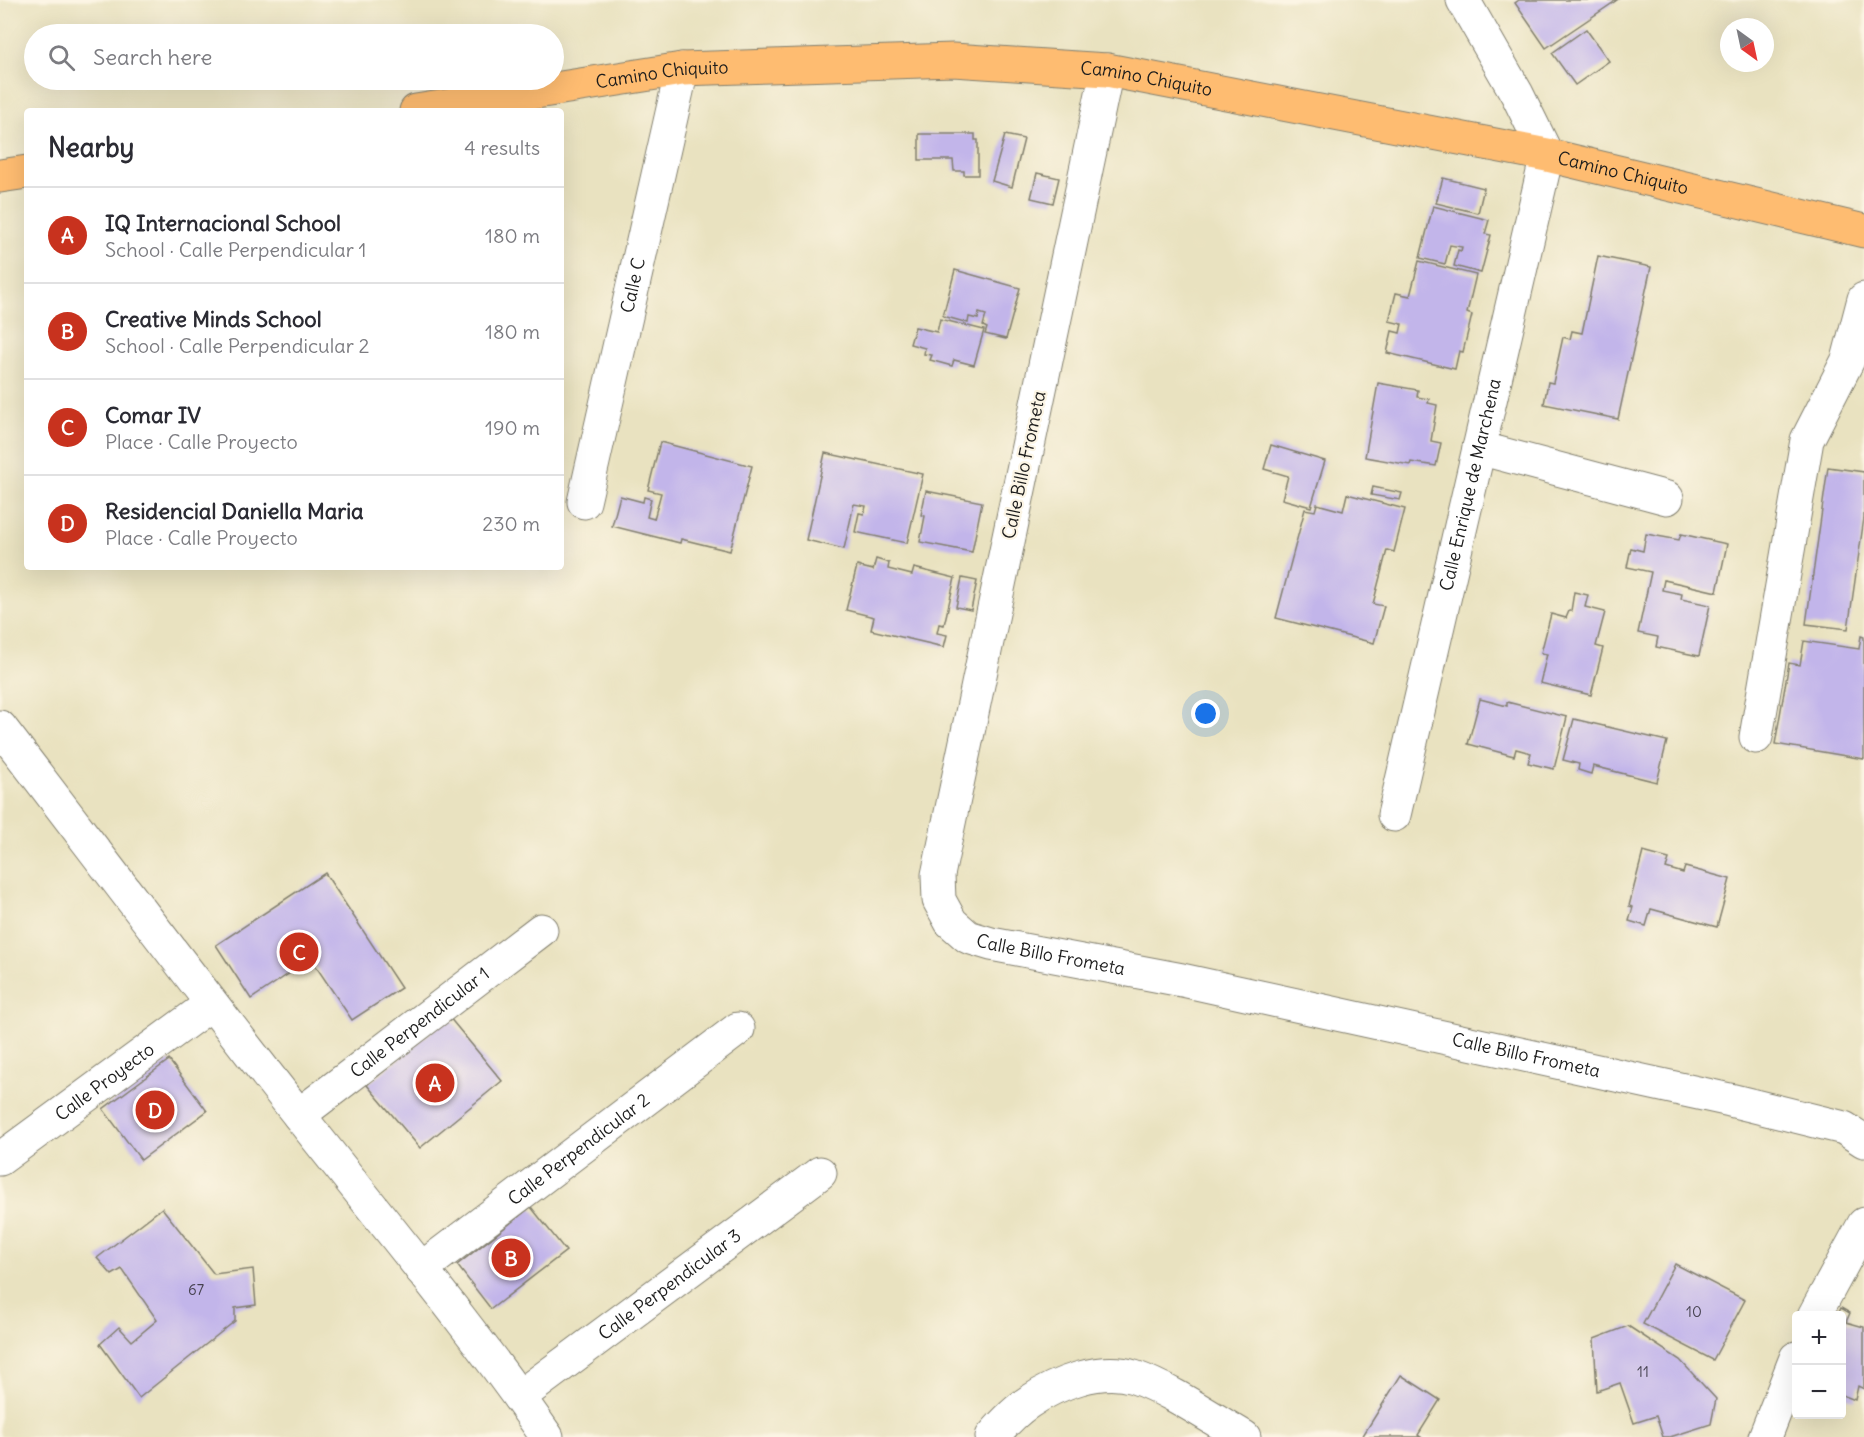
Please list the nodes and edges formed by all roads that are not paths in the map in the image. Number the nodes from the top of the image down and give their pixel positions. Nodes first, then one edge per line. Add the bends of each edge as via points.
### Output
1 (1464, 0) edge
2 (682, 69) junction
3 (1107, 70) junction
4 (564, 88) edge
5 (549, 90) edge
6 (435, 108) edge
7 (1547, 155) junction
8 (24, 172) edge
9 (0, 176) edge
10 (1864, 231) edge
11 (1864, 299) edge
12 (1856, 360) edge
13 (1479, 448) junction
14 (1668, 498) dead end
15 (585, 502) dead end
16 (0, 727) edge
17 (1756, 737) dead end
18 (1394, 815) dead end
19 (541, 930) dead end
20 (211, 1004) junction
21 (738, 1029) dead end
22 (299, 1115) junction
23 (1864, 1141) edge
24 (0, 1159) edge
25 (820, 1173) dead end
26 (1864, 1224) edge
27 (421, 1269) junction
28 (1817, 1311) edge
29 (1794, 1365) edge
30 (519, 1396) junction
31 (547, 1437) edge
32 (992, 1437) edge
33 (1244, 1437) edge
34 (1765, 1437) edge

1 - 7 street
2 - 3 main road, Camino Chiquito via 953,60
2 - 4 main road, Camino Chiquito
2 - 15 street, Calle C
3 - 7 main road, Camino Chiquito
3 - 23 street, Calle Billo Frometa via 938,875 939,900 951,922 968,937 991,944 1182,980 1730,1100 1844,1128
5 - 6 main road, Camino Chiquito
7 - 10 main road, Camino Chiquito
7 - 13 street, Calle Enrique de Marchena
8 - 9 main road
11 - 12 street
12 - 17 street via 1807,440
13 - 14 street
13 - 18 street, Calle Enrique de Marchena
16 - 20 street
19 - 22 street, Calle Perpendicular 1
20 - 22 street
20 - 24 street, Calle Proyecto
21 - 27 street, Calle Perpendicular 2
22 - 27 street
25 - 30 street, Calle Perpendicular 3
26 - 28 street
27 - 30 street
29 - 34 street
30 - 31 street
32 - 33 street via 1029,1402 1066,1382 1110,1373 1156,1387

